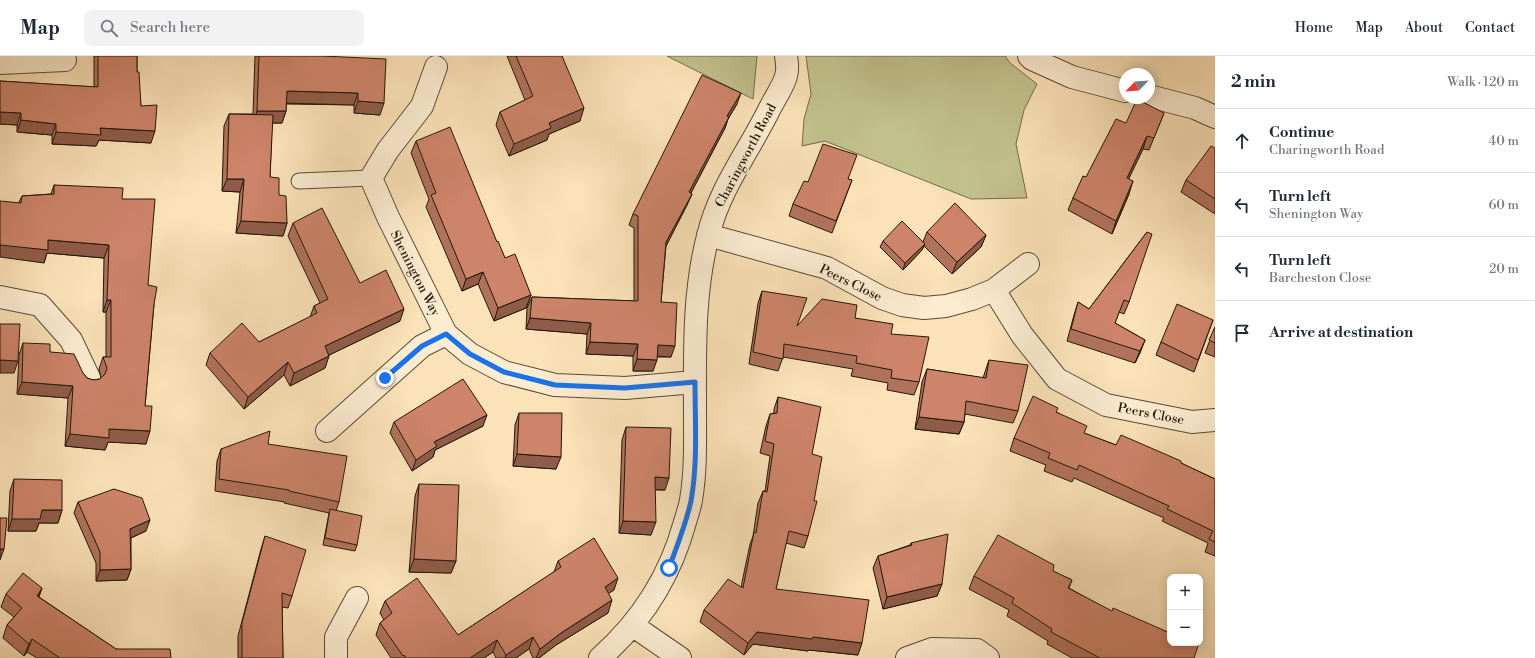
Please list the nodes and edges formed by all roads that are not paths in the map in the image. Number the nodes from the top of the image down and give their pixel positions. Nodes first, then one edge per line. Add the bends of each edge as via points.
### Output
1 (786, 56) edge
2 (1029, 56) edge
3 (65, 60) dead end
4 (0, 63) edge
5 (436, 67) dead end
6 (1119, 89) edge
7 (1155, 98) edge
8 (1215, 116) edge
9 (371, 178) junction
10 (299, 181) dead end
11 (708, 235) junction
12 (1028, 264) dead end
13 (994, 290) junction
14 (0, 297) edge
15 (446, 334) junction
16 (90, 380) edge
17 (695, 382) junction
18 (1215, 420) edge
19 (327, 431) dead end
20 (357, 598) dead end
21 (632, 625) junction
22 (336, 658) edge
23 (600, 658) edge
24 (680, 658) edge
25 (907, 658) edge
26 (988, 658) edge

1 - 11 street, Charingworth Road via 787,75 759,131 721,197
2 - 6 street via 1072,77
3 - 4 street
5 - 9 street via 422,106 388,150
7 - 8 street
9 - 10 lane
9 - 15 street, Shenington Way
11 - 13 street, Peers Close via 827,268 882,298 902,305 924,308 946,306
11 - 17 street, Charingworth Road via 701,266 696,314
12 - 13 street, Peers Close
13 - 18 street, Peers Close via 1022,335 1057,379 1106,405 1192,422
14 - 16 street via 40,305 71,340
15 - 17 street, Shenington Way via 470,354 504,372 555,385 625,388
15 - 19 street via 422,346
17 - 21 street, Charingworth Road via 695,460 691,501 669,568 653,597
20 - 22 street via 336,637
21 - 23 street, Charingworth Road
21 - 24 street
25 - 26 street via 932,649 977,650

